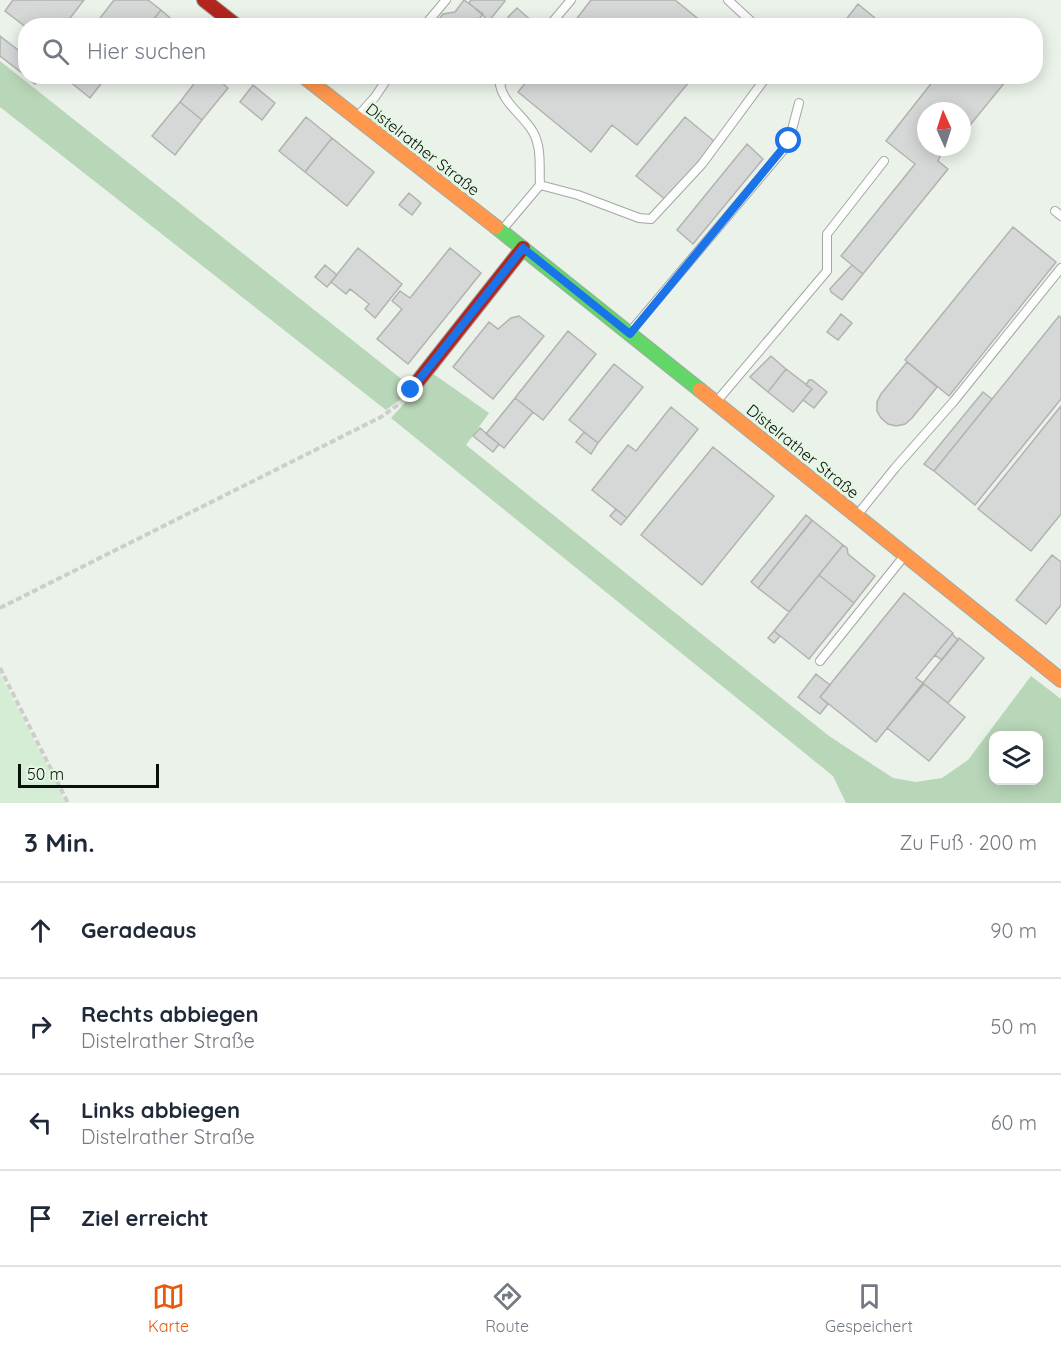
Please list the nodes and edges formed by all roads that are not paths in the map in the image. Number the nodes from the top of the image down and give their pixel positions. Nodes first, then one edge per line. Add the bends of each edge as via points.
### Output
1 (204, 0) edge
2 (446, 0) edge
3 (571, 0) edge
4 (728, 0) edge
5 (227, 18) edge
6 (431, 18) edge
7 (556, 18) edge
8 (747, 18) edge
9 (313, 84) edge
10 (384, 84) edge
11 (501, 84) edge
12 (761, 84) edge
13 (799, 103) dead end
14 (356, 118) junction
15 (884, 161) dead end
16 (540, 185) junction
17 (501, 231) junction
18 (523, 248) junction
19 (1061, 268) edge
20 (630, 334) junction
21 (411, 390) road end
22 (716, 402) junction
23 (857, 515) junction
24 (906, 554) junction
25 (820, 661) dead end
26 (1061, 680) edge

1 - 5 street
2 - 6 lane
3 - 7 lane
4 - 8 lane
9 - 14 street, Distelrather Straße
10 - 14 lane
11 - 16 lane via 503,96 536,139
12 - 16 lane via 702,164 651,219
13 - 20 lane via 785,148
14 - 17 street, Distelrather Straße
15 - 22 lane via 827,234 827,271
16 - 17 lane
17 - 18 street, Distelrather Straße
18 - 20 street, Distelrather Straße
18 - 21 street
19 - 23 lane
20 - 22 street, Distelrather Straße
22 - 23 street, Distelrather Straße
23 - 24 street, Distelrather Straße
24 - 25 lane
24 - 26 street, Distelrather Straße

